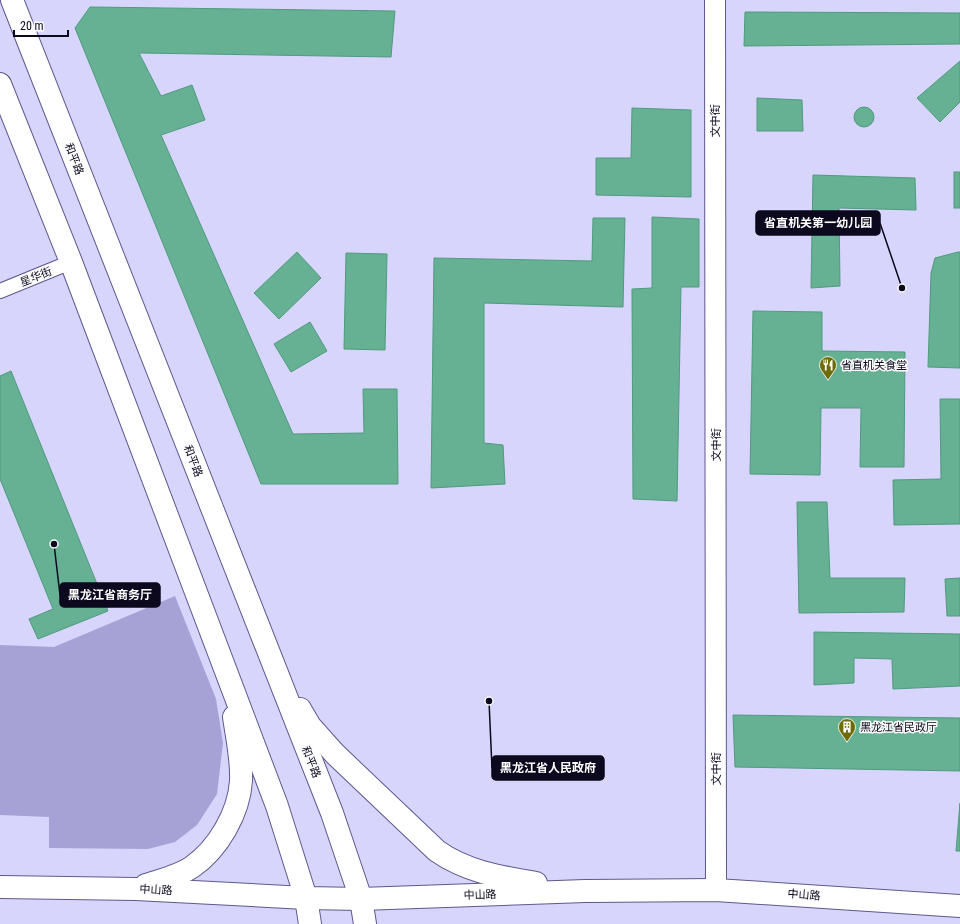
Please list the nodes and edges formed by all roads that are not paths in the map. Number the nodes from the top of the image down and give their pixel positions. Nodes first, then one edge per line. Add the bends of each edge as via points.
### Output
1 (12, 0) edge
2 (715, 0) edge
3 (0, 84) edge
4 (71, 262) junction
5 (0, 291) edge
6 (271, 659) junction
7 (229, 680) junction
8 (0, 887) edge
9 (136, 889) junction
10 (716, 890) junction
11 (585, 891) junction
12 (960, 894) edge
13 (306, 898) junction
14 (360, 899) junction
15 (960, 906) edge
16 (310, 924) edge
17 (365, 924) edge

1 - 6 main road, 和平路
2 - 10 street, 文中街
3 - 4 main road
4 - 5 street, 星华街
4 - 7 main road
6 - 11 main road via 310,726 322,740 437,851 450,860 477,871
6 - 14 main road, 和平路 via 332,813
7 - 9 main road via 240,759 238,797 231,817 213,847 191,867
7 - 13 main road via 278,806
8 - 9 main road, 中山路
9 - 13 main road, 中山路
10 - 11 main road, 中山路
10 - 12 main road
10 - 15 main road, 中山路
11 - 14 main road, 中山路
13 - 14 main road, 中山路
13 - 16 main road
14 - 17 main road, 和平路

